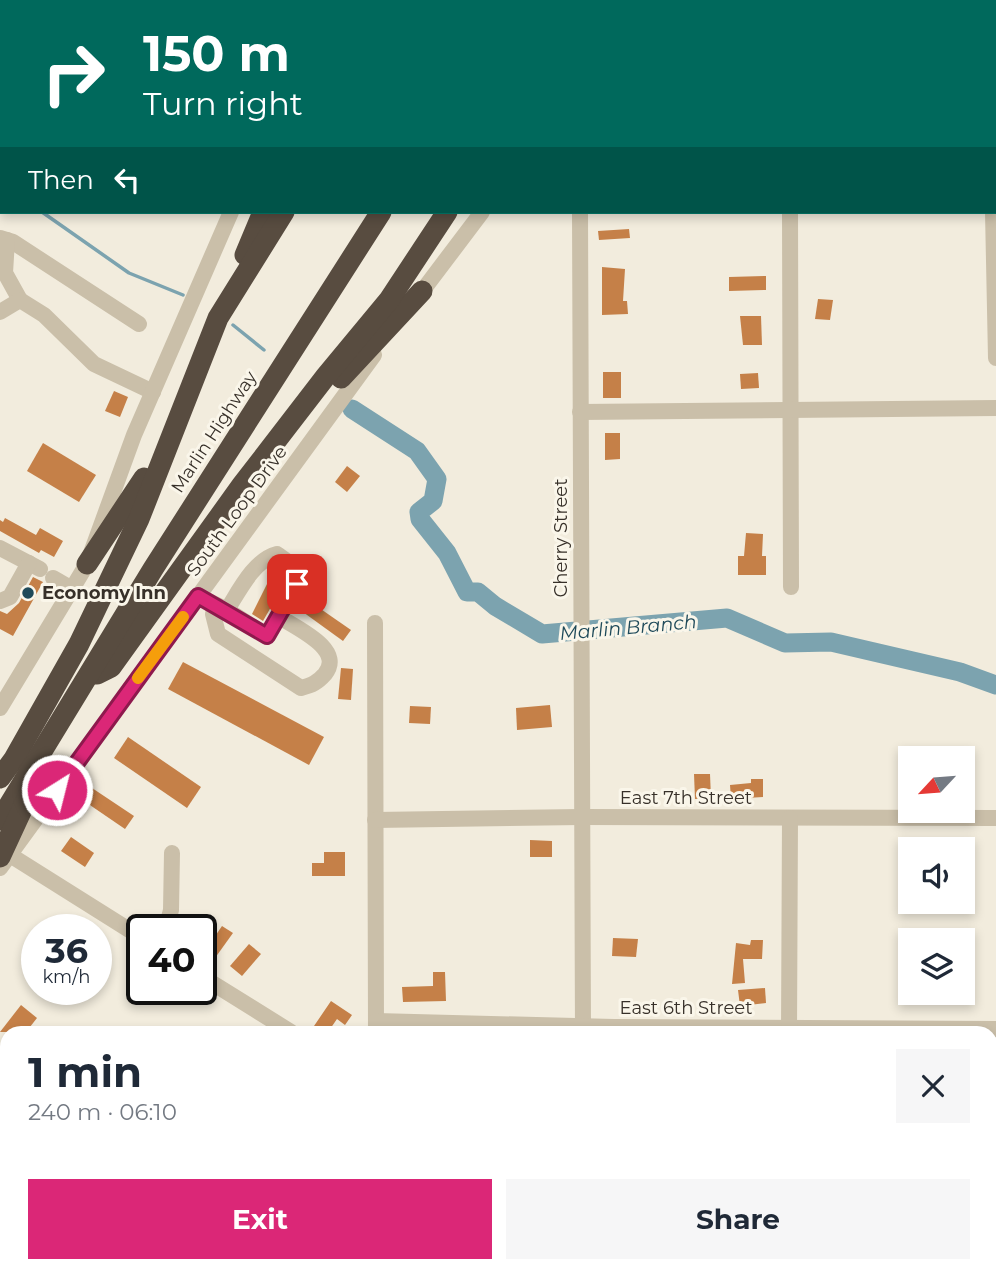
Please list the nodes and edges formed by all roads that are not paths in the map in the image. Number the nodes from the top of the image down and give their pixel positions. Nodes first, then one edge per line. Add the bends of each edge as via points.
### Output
1 (230, 214) edge
2 (262, 214) edge
3 (283, 214) edge
4 (380, 214) edge
5 (446, 214) edge
6 (480, 214) edge
7 (580, 214) edge
8 (790, 214) edge
9 (993, 214) edge
10 (3, 239) edge
11 (422, 291) junction
12 (995, 295) edge
13 (20, 300) junction
14 (0, 312) edge
15 (218, 318) junction
16 (138, 324) dead end
17 (996, 358) edge
18 (153, 392) junction
19 (996, 408) edge
20 (791, 410) junction
21 (580, 412) junction
22 (180, 419) junction
23 (242, 485) junction
24 (0, 548) edge
25 (87, 564) junction
26 (41, 570) junction
27 (791, 587) dead end
28 (72, 589) junction
29 (198, 596) junction
30 (0, 601) edge
31 (221, 607) junction
32 (278, 616) junction
33 (375, 623) dead end
34 (267, 636) junction
35 (253, 657) junction
36 (89, 678) junction
37 (0, 708) edge
38 (34, 767) junction
39 (0, 778) edge
40 (581, 817) junction
41 (790, 818) junction
42 (996, 818) edge
43 (0, 820) edge
44 (375, 820) junction
45 (172, 853) dead end
46 (5, 856) edge
47 (0, 868) edge
48 (169, 914) edge
49 (126, 928) edge
50 (217, 986) edge
51 (278, 1026) edge
52 (376, 1026) edge
53 (583, 1026) edge
54 (789, 1026) edge

1 - 18 street
2 - 15 highway
3 - 15 highway
4 - 36 highway, Marlin Highway via 153,569
5 - 23 highway via 389,300
6 - 11 street, South Loop Drive
7 - 21 street, Cherry Street
8 - 20 street
9 - 12 street
10 - 13 street via 5,273
10 - 16 street
11 - 23 highway
11 - 29 street, South Loop Drive
12 - 17 street
13 - 14 street
13 - 18 street via 44,315 94,364
15 - 22 highway
18 - 25 street
19 - 20 street
20 - 21 street
20 - 27 street
21 - 40 street, Cherry Street
22 - 25 highway
22 - 39 highway via 139,519 79,644
23 - 36 highway via 111,667
24 - 26 street
25 - 28 street
26 - 28 street
26 - 30 street
28 - 37 street
29 - 31 street
29 - 46 street, South Loop Drive
31 - 32 street via 252,572 277,554 293,564 298,574
31 - 34 street
31 - 35 street via 213,614 218,634
32 - 34 street
32 - 35 street via 325,648 330,657 328,669 317,684 301,688
33 - 44 street
34 - 35 street
36 - 38 highway, Marlin Highway
38 - 43 highway, Marlin Highway
38 - 46 highway via 30,796
40 - 41 street, East 7th Street
40 - 44 street, East 7th Street
40 - 53 street, Cherry Street
41 - 42 street, East 7th Street
41 - 54 street
44 - 52 street
45 - 48 street
46 - 47 street, South Loop Drive
46 - 49 street
50 - 51 street

